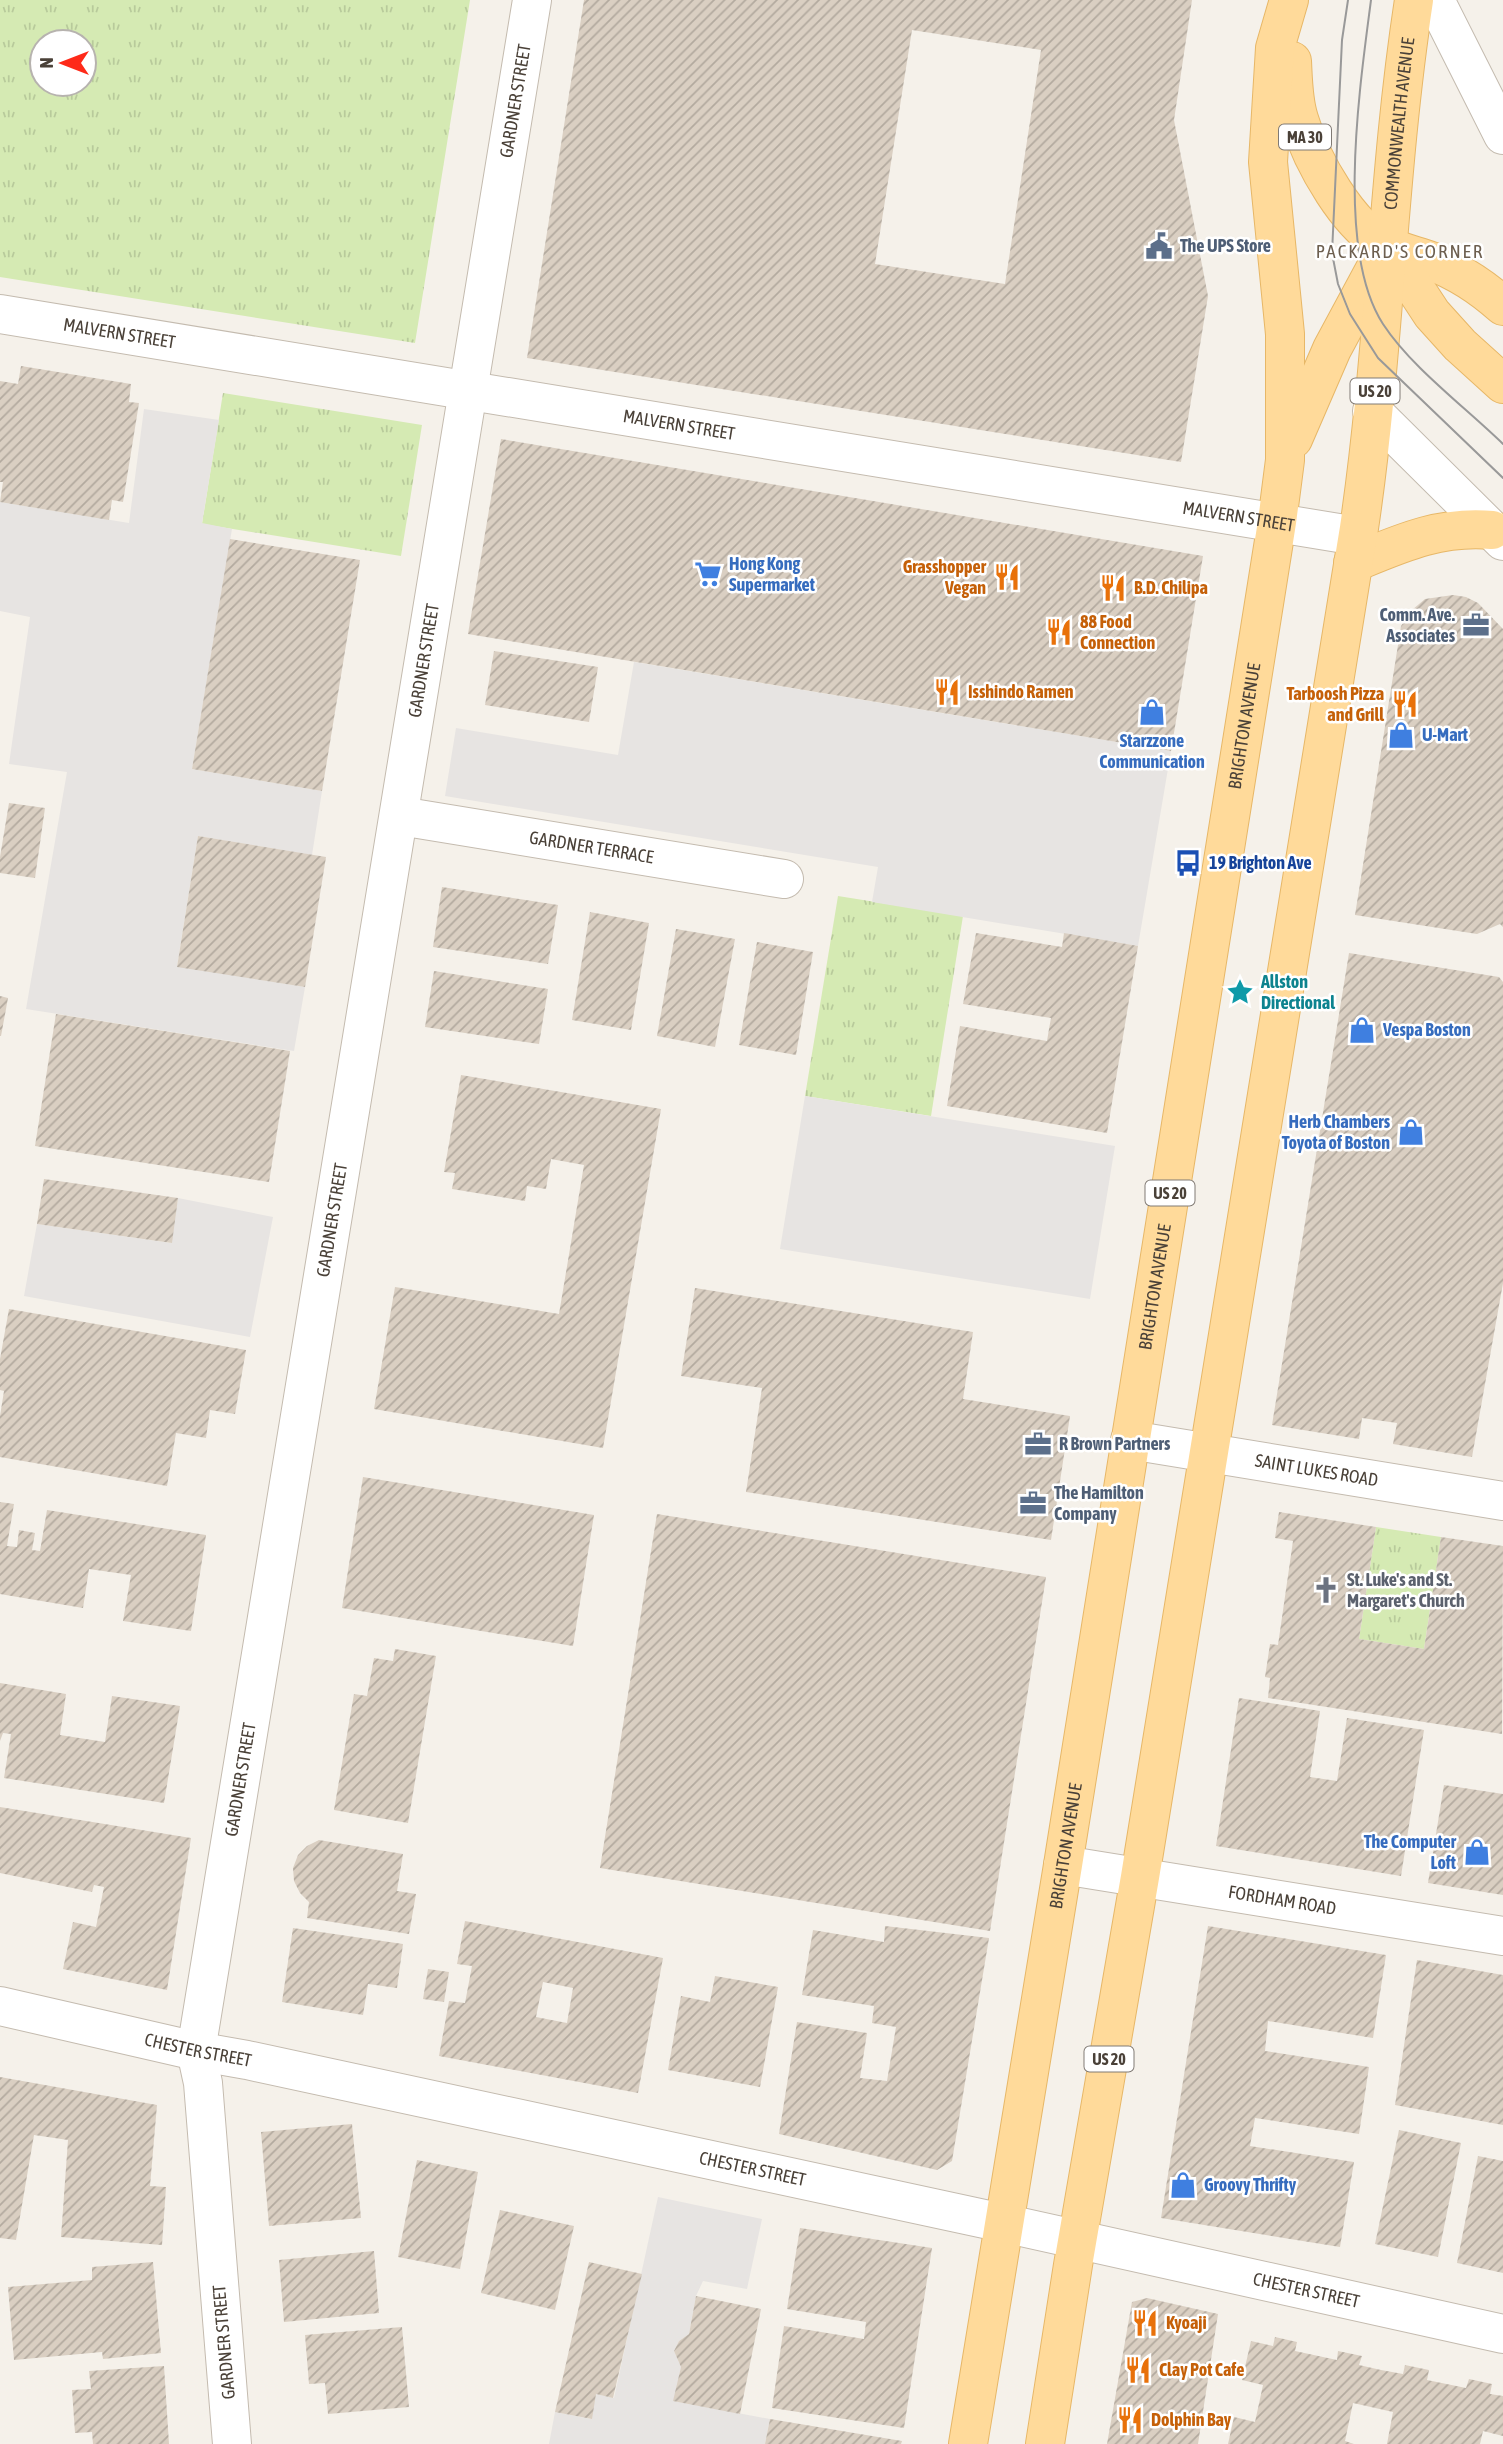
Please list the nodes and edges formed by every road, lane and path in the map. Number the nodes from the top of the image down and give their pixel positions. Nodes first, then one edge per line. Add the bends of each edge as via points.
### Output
1 (532, 0) edge
2 (1289, 0) edge
3 (1298, 0) edge
4 (1414, 0) edge
5 (1435, 0) edge
6 (1503, 135) edge
7 (1388, 247) junction
8 (1503, 306) edge
9 (0, 314) edge
10 (1503, 384) edge
11 (470, 390) junction
12 (1372, 411) junction
13 (1285, 460) junction
14 (1277, 522) junction
15 (1497, 536) edge
16 (1355, 550) junction
17 (400, 816) junction
18 (784, 879) dead end
19 (1130, 1440) junction
20 (1209, 1453) junction
21 (1503, 1501) edge
22 (1063, 1865) junction
23 (1140, 1877) junction
24 (1503, 1936) edge
25 (0, 2006) edge
26 (197, 2051) junction
27 (1003, 2223) junction
28 (1077, 2241) junction
29 (1503, 2334) edge
30 (232, 2444) edge
31 (968, 2444) edge
32 (1045, 2444) edge

1 - 11 street, GARDNER STREET
2 - 13 main road, BRIGHTON AVENUE / US 20 via 1275,48 1268,162 1285,334
3 - 7 main road, MA 30 via 1292,56 1301,127 1334,192 1362,227
4 - 7 main road, COMMONWEALTH AVENUE / US 20
5 - 6 street
7 - 8 main road, MA 30 via 1450,269
7 - 10 main road, MA 30 via 1432,314
7 - 12 main road, US 20
7 - 13 main road via 1332,349
9 - 11 street, MALVERN STREET
11 - 14 street, MALVERN STREET
11 - 17 street, GARDNER STREET
12 - 15 street
12 - 16 main road, US 20
13 - 14 main road, BRIGHTON AVENUE / US 20
14 - 16 street, MALVERN STREET
14 - 19 main road, BRIGHTON AVENUE / US 20
15 - 16 main road via 1469,528
16 - 20 main road, US 20
17 - 18 street, GARDNER TERRACE
17 - 26 street, GARDNER STREET
19 - 20 street, SAINT LUKES ROAD
19 - 22 main road, BRIGHTON AVENUE / US 20
20 - 21 street, SAINT LUKES ROAD
20 - 23 main road, US 20
22 - 23 street, FORDHAM ROAD
22 - 27 main road, BRIGHTON AVENUE / US 20
23 - 24 street, FORDHAM ROAD
23 - 28 main road, US 20
25 - 26 street, CHESTER STREET
26 - 27 street, CHESTER STREET
26 - 30 street, GARDNER STREET
27 - 28 street, CHESTER STREET
27 - 31 main road, BRIGHTON AVENUE / US 20
28 - 29 street, CHESTER STREET
28 - 32 main road, US 20

